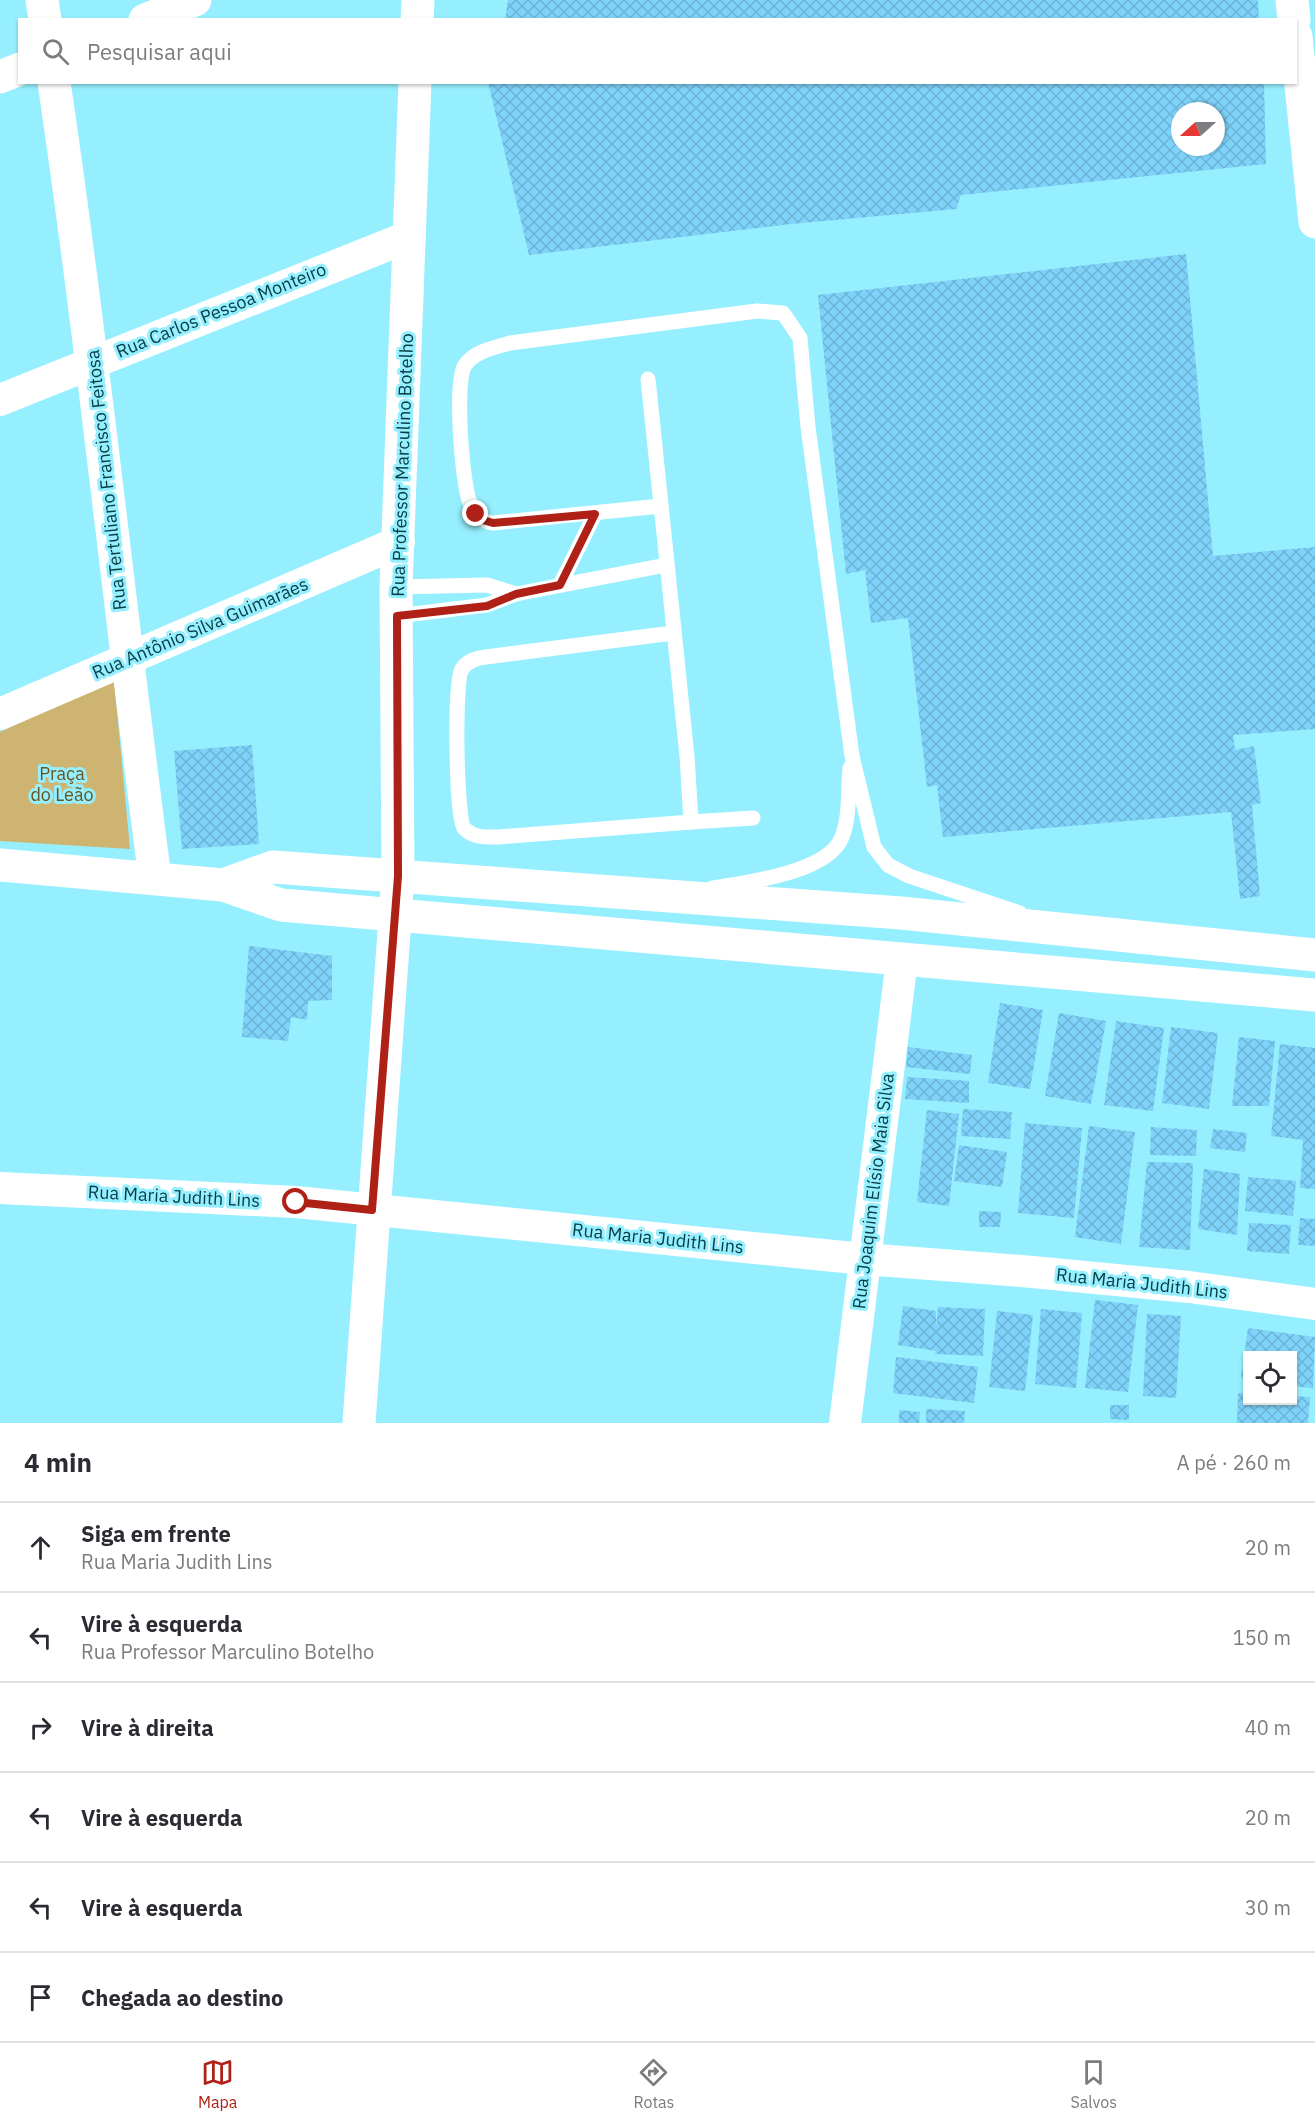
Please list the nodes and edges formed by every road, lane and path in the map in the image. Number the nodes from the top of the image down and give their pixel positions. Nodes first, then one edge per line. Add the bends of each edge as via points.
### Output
1 (42, 0) edge
2 (195, 0) edge
3 (418, 0) edge
4 (1292, 0) edge
5 (45, 18) edge
6 (151, 18) edge
7 (417, 18) edge
8 (1294, 18) edge
9 (1297, 42) edge
10 (18, 70) edge
11 (0, 77) edge
12 (54, 84) edge
13 (415, 84) edge
14 (1310, 121) edge
15 (1315, 222) edge
16 (410, 236) junction
17 (93, 361) junction
18 (648, 379) dead end
19 (0, 400) edge
20 (661, 506) junction
21 (595, 514) junction
22 (399, 542) junction
23 (666, 565) junction
24 (560, 585) junction
25 (516, 594) junction
26 (397, 602) junction
27 (673, 633) junction
28 (126, 660) junction
29 (0, 714) edge
30 (852, 756) junction
31 (753, 818) dead end
32 (691, 822) junction
33 (0, 865) edge
34 (398, 876) junction
35 (155, 878) junction
36 (223, 885) junction
37 (664, 897) junction
38 (396, 915) junction
39 (1070, 928) junction
40 (1315, 955) edge
41 (902, 959) junction
42 (1315, 995) edge
43 (0, 1188) edge
44 (372, 1210) junction
45 (864, 1259) junction
46 (1315, 1304) edge
47 (359, 1423) edge
48 (845, 1423) edge

1 - 5 street
2 - 6 street
3 - 7 street
4 - 8 street
9 - 14 street
10 - 11 street
12 - 17 street, Rua Tertuliano Francisco Feitosa
13 - 16 street, Rua Professor Marculino Botelho
14 - 15 street
16 - 17 street, Rua Carlos Pessoa Monteiro
16 - 22 street, Rua Professor Marculino Botelho
17 - 19 street, Rua Carlos Pessoa Monteiro
17 - 28 street, Rua Tertuliano Francisco Feitosa
18 - 20 lane
20 - 21 lane
20 - 23 lane
21 - 24 lane
21 - 30 lane via 493,523 476,514 468,496 459,403 460,374 471,358 510,343 757,311 786,315 797,331 802,350 808,428
22 - 26 street, Rua Professor Marculino Botelho
22 - 28 street, Rua Antônio Silva Guimarães
23 - 24 lane
23 - 27 lane
24 - 25 lane
25 - 26 lane via 487,606
25 - 26 lane via 487,585
26 - 34 street, Rua Professor Marculino Botelho
27 - 32 lane
27 - 32 lane via 516,652 478,658 466,664 459,683 459,809 462,825 485,837
28 - 29 street, Rua Antônio Silva Guimarães
28 - 35 street, Rua Tertuliano Francisco Feitosa
30 - 37 lane via 844,834 831,853 785,873
30 - 39 lane via 870,836 888,865 926,884
31 - 32 lane
33 - 35 street
34 - 36 street via 273,867
34 - 37 street
34 - 38 street, Rua Professor Marculino Botelho
35 - 36 street
36 - 38 street via 281,905
37 - 39 street
38 - 41 street
38 - 44 street, Rua Professor Marculino Botelho
39 - 40 street
41 - 42 street
41 - 45 street, Rua Joaquim Elísio Maia Silva
43 - 44 street, Rua Maria Judith Lins via 296,1202
44 - 45 street, Rua Maria Judith Lins
44 - 47 street, Rua Professor Marculino Botelho
45 - 46 street, Rua Maria Judith Lins via 1022,1270
45 - 48 street, Rua Joaquim Elísio Maia Silva

